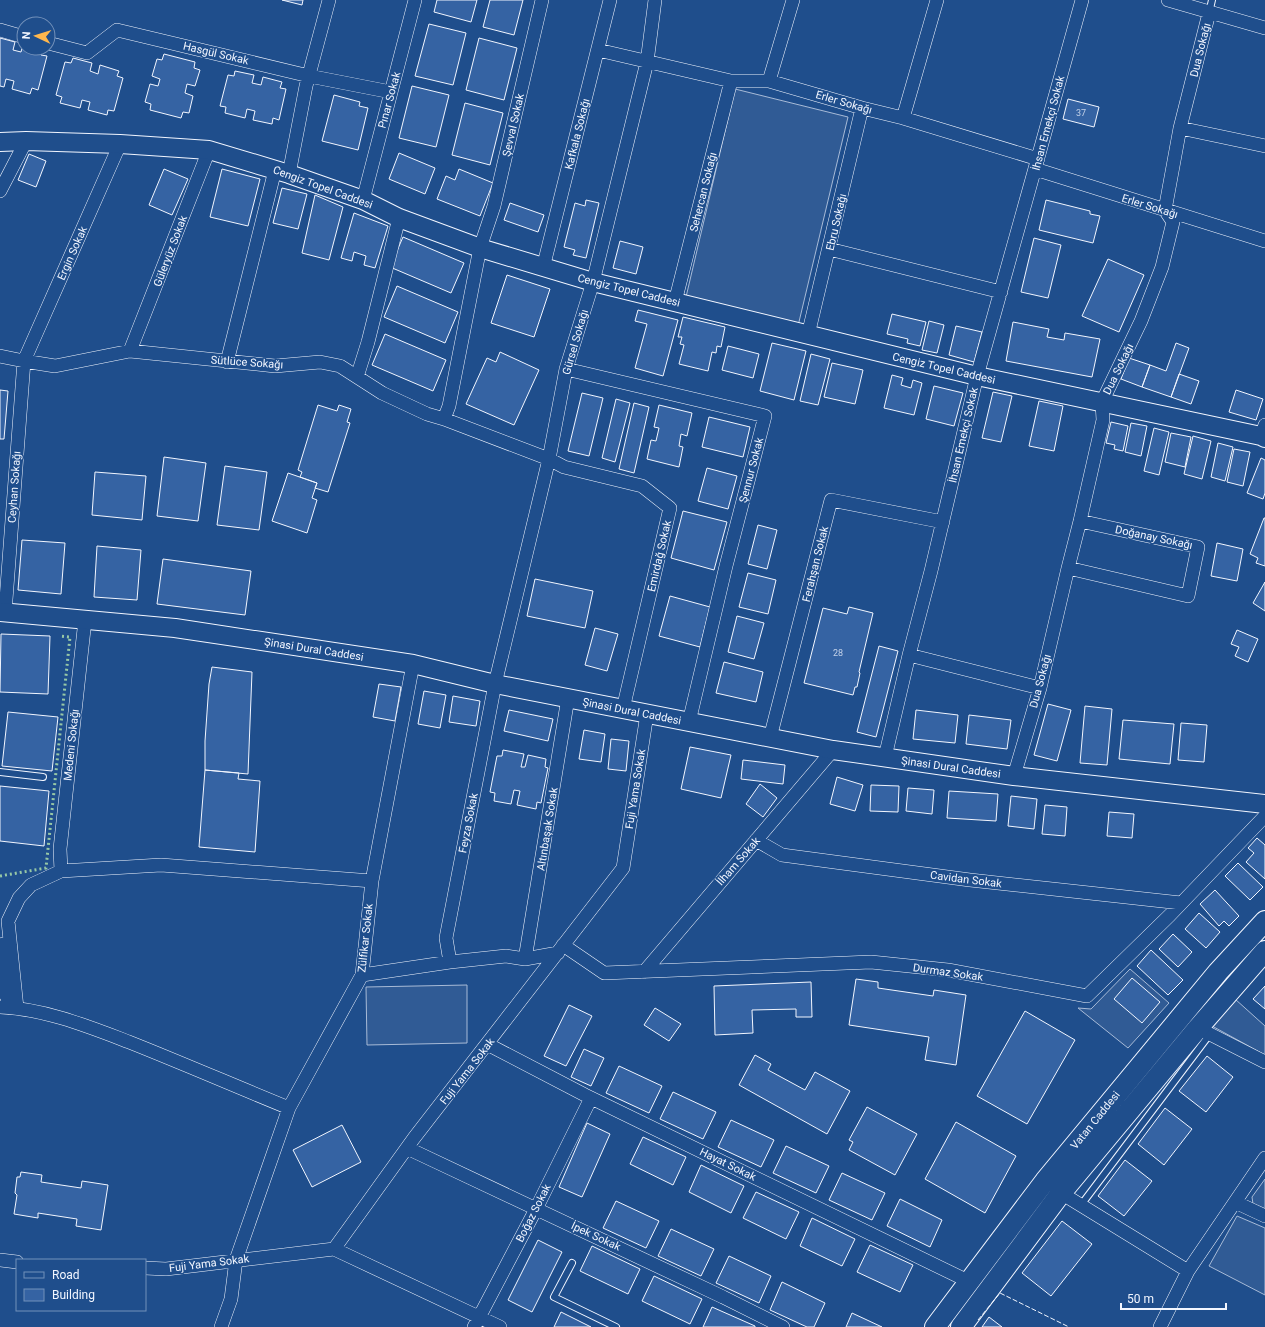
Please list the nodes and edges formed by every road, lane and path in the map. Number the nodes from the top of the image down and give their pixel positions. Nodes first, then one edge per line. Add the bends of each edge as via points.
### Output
1 (329, 0) edge
2 (415, 0) edge
3 (542, 0) edge
4 (610, 0) edge
5 (655, 0) edge
6 (793, 0) edge
7 (937, 0) edge
8 (1082, 0) edge
9 (1168, 0) edge
10 (1212, 0) edge
11 (1209, 13) junction
12 (1265, 28) edge
13 (0, 30) edge
14 (16, 35) edge
15 (56, 45) edge
16 (598, 50) junction
17 (648, 62) junction
18 (309, 76) junction
19 (731, 81) junction
20 (770, 82) junction
21 (391, 92) junction
22 (862, 108) junction
23 (903, 118) junction
24 (1180, 128) junction
25 (26, 140) junction
26 (0, 142) edge
27 (120, 144) junction
28 (1265, 146) edge
29 (209, 150) junction
30 (1036, 164) junction
31 (282, 172) junction
32 (0, 191) edge
33 (363, 200) junction
34 (1165, 210) junction
35 (399, 218) junction
36 (1265, 241) edge
37 (480, 248) junction
38 (829, 249) junction
39 (543, 268) junction
40 (593, 282) junction
41 (1001, 292) junction
42 (675, 302) junction
43 (808, 335) junction
44 (130, 351) junction
45 (0, 356) edge
46 (24, 361) junction
47 (227, 362) junction
48 (566, 369) junction
49 (977, 376) junction
50 (357, 377) junction
51 (1102, 402) junction
52 (444, 419) junction
53 (1264, 433) edge
54 (549, 459) junction
55 (1080, 521) junction
56 (943, 522) junction
57 (1068, 568) junction
58 (3, 613) edge
59 (85, 620) junction
60 (909, 654) junction
61 (413, 664) junction
62 (495, 684) junction
63 (1040, 688) junction
64 (568, 698) junction
65 (623, 709) junction
66 (646, 714) junction
67 (689, 722) junction
68 (770, 738) junction
69 (833, 750) junction
70 (885, 757) junction
71 (0, 772) edge
72 (1014, 776) junction
73 (43, 777) dead end
74 (1265, 804) edge
75 (1265, 816) edge
76 (756, 840) junction
77 (61, 871) junction
78 (372, 881) junction
79 (1181, 903) junction
80 (1265, 921) edge
81 (4, 944) edge
82 (561, 949) junction
83 (1265, 951) edge
84 (525, 959) junction
85 (450, 962) junction
86 (644, 972) junction
87 (362, 975) junction
88 (3, 1002) edge
89 (18, 1008) junction
90 (1204, 1031) junction
91 (487, 1044) junction
92 (1265, 1062) edge
93 (591, 1098) junction
94 (289, 1108) junction
95 (407, 1148) junction
96 (1265, 1158) edge
97 (1061, 1193) junction
98 (1235, 1202) junction
99 (1081, 1205) junction
100 (536, 1209) junction
101 (1265, 1216) edge
102 (334, 1249) junction
103 (0, 1260) edge
104 (236, 1260) junction
105 (16, 1262) edge
106 (572, 1263) dead end
107 (146, 1268) edge
108 (1188, 1271) junction
109 (970, 1282) junction
110 (476, 1322) edge
111 (221, 1327) edge
112 (500, 1327) edge
113 (616, 1327) edge
114 (783, 1327) edge
115 (935, 1327) edge
116 (961, 1327) edge
117 (1160, 1327) edge

1 - 18 street
2 - 21 street, Pınar Sokak
3 - 37 street, Şevval Sokak via 494,206
4 - 16 street, Kafkala Sokağı
5 - 17 street, Gürsel Sokağı
6 - 20 street
7 - 23 street
8 - 30 street, İhsan Emekçi Sokak
9 - 11 street
10 - 11 lane
11 - 12 street
11 - 24 street, Dua Sokağı
13 - 14 street
15 - 18 street, Hasgül Sokak via 87,53 117,30
16 - 17 street, Erler Sokağı
16 - 39 street, Kafkala Sokağı
17 - 19 street, Erler Sokağı
17 - 40 street, Gürsel Sokağı
18 - 21 street, Hasgül Sokak
18 - 31 street
19 - 20 street, Erler Sokağı
19 - 42 street, Sehercan Sokağı
20 - 22 street, Erler Sokağı
21 - 33 street, Pınar Sokak
22 - 23 street, Erler Sokağı
22 - 38 street, Ebru Sokağı
23 - 30 street, Erler Sokağı
24 - 28 street
24 - 34 street, Dua Sokağı
25 - 26 street, Cengiz Topel Caddesi
25 - 27 street, Cengiz Topel Caddesi
25 - 32 street
27 - 29 street, Cengiz Topel Caddesi
27 - 46 street, Ergin Sokak
29 - 31 street, Cengiz Topel Caddesi
29 - 44 street, Güleryüz Sokak
30 - 34 street, Erler Sokağı
30 - 41 street, İhsan Emekçi Sokak
31 - 33 street, Cengiz Topel Caddesi
31 - 47 street
33 - 35 street, Cengiz Topel Caddesi
34 - 36 street, Erler Sokağı
34 - 51 street, Dua Sokağı via 1173,222 1162,267 1141,321
35 - 37 street, Cengiz Topel Caddesi
35 - 50 street
37 - 39 street, Cengiz Topel Caddesi
37 - 52 street, Şevval Sokak via 449,406
38 - 41 street
38 - 43 street, Ebru Sokağı
39 - 40 street, Cengiz Topel Caddesi
40 - 42 street, Cengiz Topel Caddesi
40 - 48 street, Gürsel Sokağı
41 - 49 street, İhsan Emekçi Sokak
42 - 43 street, Cengiz Topel Caddesi
43 - 49 street, Cengiz Topel Caddesi
44 - 46 street, Sütlüce Sokağı via 55,366
44 - 47 street, Sütlüce Sokağı
45 - 46 street, Sütlüce Sokağı
46 - 58 street, Ceyhan Sokağı
47 - 50 street, Sütlüce Sokağı via 275,366 320,362 340,366
48 - 54 street, Gürsel Sokağı
48 - 67 street, Şennur Sokak via 765,416
49 - 51 street, Cengiz Topel Caddesi
49 - 56 street, İhsan Emekçi Sokak
50 - 52 street, Sütlüce Sokağı via 427,414
51 - 53 street, Cengiz Topel Caddesi
51 - 55 street, Dua Sokağı via 1103,420
52 - 54 street, Sütlüce Sokağı
54 - 62 street, Gürsel Sokağı
54 - 65 street, Emirdağ Sokak via 564,467 642,486 670,508
55 - 57 street, Dua Sokağı
55 - 57 street, Doğanay Sokağı via 1198,547 1188,596
56 - 60 street, İhsan Emekçi Sokak
56 - 68 street, Ferahşan Sokak via 831,500
57 - 63 street, Dua Sokağı
58 - 59 street, Şinasi Dural Caddesi
59 - 61 street, Şinasi Dural Caddesi via 175,628
59 - 77 street, Medeni Sokağı via 60,849
60 - 63 street
60 - 70 street, İhsan Emekçi Sokak
61 - 62 street, Şinasi Dural Caddesi
61 - 78 street, Zülfikar Sokak
62 - 64 street, Şinasi Dural Caddesi
62 - 85 street, Feyza Sokak via 446,938
63 - 72 street, Dua Sokağı
64 - 65 street, Şinasi Dural Caddesi
64 - 84 street, Altınbaşak Sokak
65 - 66 street, Şinasi Dural Caddesi
66 - 67 street, Şinasi Dural Caddesi
66 - 82 street, Fuji Yama Sokak via 623,868
67 - 68 street, Şinasi Dural Caddesi
68 - 69 street, Şinasi Dural Caddesi
69 - 70 street, Şinasi Dural Caddesi
69 - 76 street, İlham Sokak
70 - 72 street, Şinasi Dural Caddesi
71 - 73 lane
72 - 74 street, Şinasi Dural Caddesi
75 - 79 street, Durmaz Sokak
76 - 79 street, Cavidan Sokak via 782,855 970,880
76 - 86 street, İlham Sokak
77 - 78 street via 161,865
77 - 81 street via 31,885 19,898 8,921
78 - 87 street, Zülfikar Sokak
79 - 86 street, Durmaz Sokak via 1087,996 948,970 871,962
80 - 109 main road, Vatan Caddesi via 1218,972 1050,1175
81 - 88 street
81 - 89 street
82 - 84 street
82 - 86 street, Durmaz Sokak via 604,973
82 - 91 street, Fuji Yama Sokak
83 - 90 main road, Vatan Caddesi
84 - 85 street via 506,956
85 - 87 street
87 - 94 street, Zülfikar Sokak
88 - 89 street
89 - 94 street via 79,1023
90 - 92 street
90 - 97 main road, Vatan Caddesi
90 - 99 lane
91 - 93 street, Hayat Sokak
91 - 95 street, Fuji Yama Sokak
93 - 100 street, Boğaz Sokak
93 - 109 street, Hayat Sokak
94 - 104 street, Zülfikar Sokak
95 - 100 street, İpek Sokak
95 - 102 street, Fuji Yama Sokak
96 - 98 street
97 - 99 street
97 - 116 main road, Vatan Caddesi
98 - 101 street
98 - 108 street
99 - 108 street
100 - 110 street, Boğaz Sokak
100 - 114 street, İpek Sokak
102 - 104 street, Fuji Yama Sokak
102 - 110 street
103 - 105 street
104 - 107 street, Fuji Yama Sokak via 166,1269
104 - 111 street, Zülfikar Sokak via 231,1299
106 - 113 lane via 554,1297
108 - 117 street
109 - 115 main road, Vatan Caddesi
110 - 112 street

